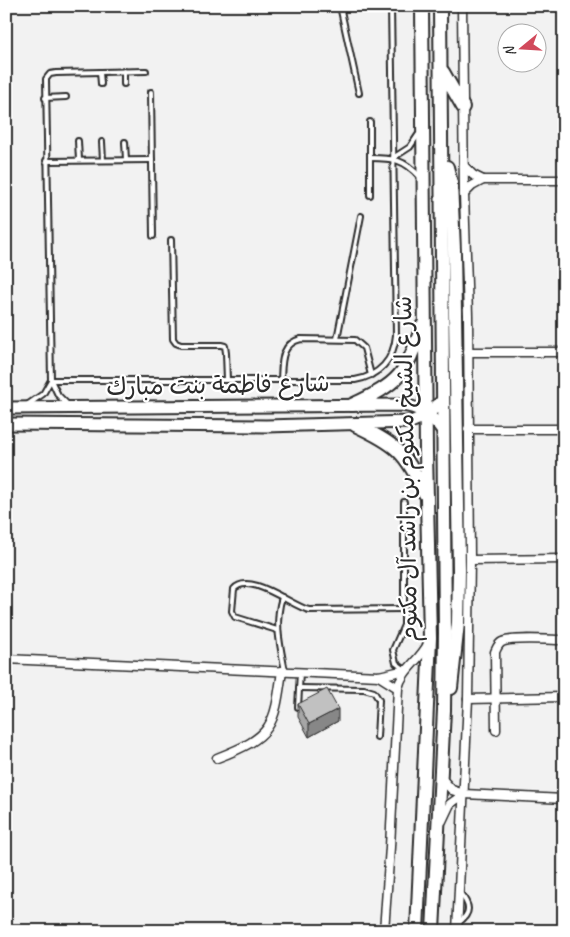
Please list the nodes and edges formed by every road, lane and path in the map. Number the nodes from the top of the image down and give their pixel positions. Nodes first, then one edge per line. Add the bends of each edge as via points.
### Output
1 (340, 6) edge
2 (390, 6) edge
3 (422, 6) edge
4 (440, 6) edge
5 (462, 6) edge
6 (441, 69) junction
7 (146, 71) dead end
8 (100, 72) junction
9 (124, 72) junction
10 (101, 84) dead end
11 (124, 84) dead end
12 (151, 92) dead end
13 (359, 93) dead end
14 (66, 97) dead end
15 (45, 98) junction
16 (463, 107) junction
17 (370, 122) dead end
18 (423, 124) junction
19 (78, 142) dead end
20 (102, 142) dead end
21 (125, 142) dead end
22 (442, 155) junction
23 (370, 158) junction
24 (393, 158) junction
25 (79, 160) junction
26 (103, 160) junction
27 (126, 160) junction
28 (152, 160) junction
29 (46, 161) junction
30 (464, 166) junction
31 (483, 180) junction
32 (564, 180) edge
33 (424, 183) junction
34 (464, 194) junction
35 (370, 195) dead end
36 (361, 216) dead end
37 (153, 236) dead end
38 (171, 240) dead end
39 (426, 314) junction
40 (337, 339) junction
41 (468, 352) junction
42 (564, 352) edge
43 (444, 368) junction
44 (426, 374) junction
45 (371, 376) junction
46 (51, 380) junction
47 (227, 380) junction
48 (281, 380) junction
49 (444, 400) junction
50 (352, 405) junction
51 (400, 405) junction
52 (6, 408) edge
53 (20, 408) junction
54 (73, 408) junction
55 (427, 415) junction
56 (398, 423) junction
57 (6, 424) edge
58 (355, 425) junction
59 (564, 428) edge
60 (468, 429) junction
61 (444, 431) junction
62 (426, 452) junction
63 (443, 469) junction
64 (428, 501) junction
65 (404, 502) dead end
66 (564, 559) edge
67 (470, 560) junction
68 (282, 597) junction
69 (404, 609) junction
70 (277, 630) junction
71 (430, 638) junction
72 (564, 640) edge
73 (6, 659) edge
74 (406, 670) junction
75 (284, 671) junction
76 (300, 672) junction
77 (379, 676) junction
78 (299, 688) junction
79 (398, 688) junction
80 (496, 698) junction
81 (564, 698) edge
82 (468, 699) junction
83 (298, 707) edge
84 (444, 710) junction
85 (496, 730) dead end
86 (377, 737) dead end
87 (218, 758) dead end
88 (441, 777) junction
89 (464, 794) junction
90 (564, 799) edge
91 (436, 837) junction
92 (457, 927) edge
93 (384, 931) edge
94 (417, 931) edge
95 (433, 931) edge

1 - 13 lane
2 - 24 lane
3 - 18 main road, شارع الشيخ مكتوم بن راشد آل مكتوم
4 - 6 main road, شارع الشيخ مكتوم بن راشد آل مكتوم
5 - 16 street
6 - 16 main road
6 - 22 main road, شارع الشيخ مكتوم بن راشد آل مكتوم
7 - 9 lane
8 - 9 lane
8 - 10 lane
8 - 15 lane via 50,74 46,79
9 - 11 lane
12 - 28 lane
14 - 15 lane
15 - 29 lane
16 - 30 street
17 - 23 lane
18 - 24 lane via 410,147
18 - 33 main road, شارع الشيخ مكتوم بن راشد آل مكتوم
19 - 25 lane
20 - 26 lane
21 - 27 lane
22 - 43 main road, شارع الشيخ مكتوم بن راشد آل مكتوم
22 - 84 main road via 450,173 452,193 459,570 453,675
23 - 24 lane
23 - 35 lane
24 - 33 lane via 411,168
24 - 45 lane via 395,343 389,359
25 - 26 lane
25 - 29 lane
26 - 27 lane
27 - 28 lane
28 - 37 lane
29 - 46 lane
30 - 31 street
30 - 34 street
31 - 32 street
31 - 34 street
33 - 39 main road, شارع الشيخ مكتوم بن راشد آل مكتوم
34 - 41 street
36 - 40 lane
38 - 47 lane via 173,338 178,344 225,346
39 - 44 main road, شارع الشيخ مكتوم بن راشد آل مكتوم
39 - 50 main road via 412,355 400,375 384,389
40 - 45 lane via 351,339 362,345
40 - 48 lane via 300,339 289,344 282,354
41 - 42 street
41 - 60 street
43 - 44 main road via 440,377 435,379
43 - 49 main road, شارع الشيخ مكتوم بن راشد آل مكتوم
44 - 55 main road, شارع الشيخ مكتوم بن راشد آل مكتوم
45 - 48 lane via 355,380
46 - 47 lane
46 - 53 lane via 43,394
46 - 54 lane via 61,399
47 - 48 lane
49 - 55 street, شارع فاطمة بنت مبارك
49 - 61 main road, شارع الشيخ مكتوم بن راشد آل مكتوم
50 - 51 street, شارع فاطمة بنت مبارك
50 - 54 street, شارع فاطمة بنت مبارك
51 - 55 street, شارع فاطمة بنت مبارك via 410,405
51 - 56 street via 406,412 403,421
52 - 53 street, شارع فاطمة بنت مبارك
53 - 54 street, شارع فاطمة بنت مبارك
55 - 56 street, شارع فاطمة بنت مبارك
55 - 61 street, شارع فاطمة بنت مبارك
55 - 62 main road, شارع الشيخ مكتوم بن راشد آل مكتوم
56 - 58 street, شارع فاطمة بنت مبارك
57 - 58 street, شارع فاطمة بنت مبارك
58 - 64 main road via 387,441 404,455
59 - 60 street
60 - 67 street
61 - 63 main road, شارع الشيخ مكتوم بن راشد آل مكتوم
62 - 63 main road via 434,450
62 - 64 main road, شارع الشيخ مكتوم بن راشد آل مكتوم
63 - 84 main road, شارع الشيخ مكتوم بن راشد آل مكتوم
64 - 71 main road, شارع الشيخ مكتوم بن راشد آل مكتوم
65 - 69 lane
66 - 67 street
67 - 82 street
68 - 69 lane via 297,606 315,610
68 - 70 lane
68 - 70 lane via 258,586 238,585 234,589 232,611 235,616
69 - 74 lane via 404,625 393,650 396,663
70 - 75 lane
71 - 74 street via 419,658
71 - 94 main road, شارع الشيخ مكتوم بن راشد آل مكتوم
72 - 80 street via 509,640 500,643 495,652
73 - 75 street
74 - 77 street
74 - 79 street
75 - 76 street
75 - 87 street via 275,714 265,731 250,744
76 - 77 street
76 - 78 lane
77 - 79 street
78 - 83 lane
78 - 86 lane via 374,692 379,700
79 - 93 street
80 - 81 street
80 - 82 street
80 - 85 street
82 - 89 street
84 - 88 main road, شارع الشيخ مكتوم بن راشد آل مكتوم
88 - 89 street via 452,790
88 - 91 main road, شارع الشيخ مكتوم بن راشد آل مكتوم
89 - 90 street
89 - 91 street via 447,809
89 - 92 street
91 - 95 main road, شارع الشيخ مكتوم بن راشد آل مكتوم

